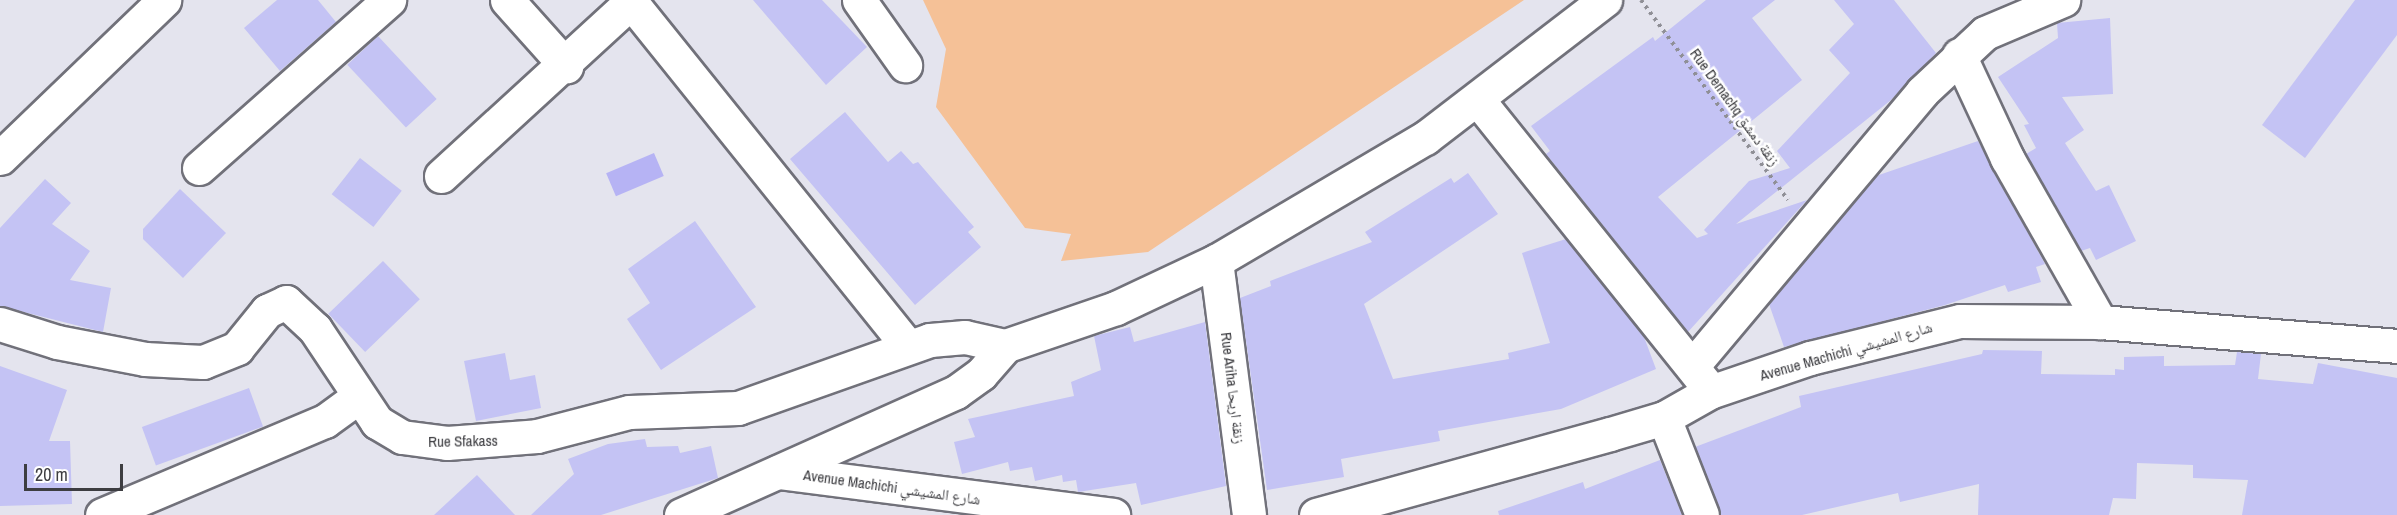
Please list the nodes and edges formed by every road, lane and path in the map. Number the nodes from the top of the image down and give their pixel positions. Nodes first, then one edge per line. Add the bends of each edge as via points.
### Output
1 (164, 0) edge
2 (389, 0) edge
3 (507, 0) edge
4 (859, 0) edge
5 (1605, 0) edge
6 (1641, 0) edge
7 (2063, 0) edge
8 (632, 1) edge
9 (1959, 55) junction
10 (905, 65) dead end
11 (566, 66) junction
12 (1478, 100) junction
13 (0, 158) edge
14 (199, 168) dead end
15 (441, 176) dead end
16 (1809, 229) junction
17 (1216, 261) junction
18 (2100, 322) junction
19 (0, 324) edge
20 (1005, 346) junction
21 (2397, 346) edge
22 (908, 347) junction
23 (1694, 364) junction
24 (1710, 392) junction
25 (358, 397) junction
26 (1664, 418) junction
27 (778, 472) junction
28 (102, 515) edge
29 (681, 515) edge
30 (1113, 515) edge
31 (1249, 515) edge
32 (1316, 515) edge
33 (1702, 515) edge

1 - 13 street
2 - 14 street
3 - 11 street
4 - 10 street
5 - 12 street
6 - 16 path, Rue Demachq زنقة دمشق
7 - 9 street via 1985,33
8 - 11 street
8 - 22 street
9 - 16 street via 1922,92
9 - 18 street via 2007,158
11 - 15 street
12 - 17 street via 1351,186
12 - 23 street
16 - 23 street
17 - 20 street via 1116,308
17 - 31 street, Rue Ariha زنقة اريحا
18 - 21 street, Avenue Machichi شارع المشيشي
18 - 24 street, Avenue Machichi شارع المشيشي via 1960,321 1810,358
19 - 25 street, Rue Sfakass via 57,342 145,359 203,362 237,348 267,311 286,302 331,350
20 - 22 street, Rue Sfakass via 958,337
20 - 27 street via 981,374 956,392
22 - 25 street, Rue Sfakass via 774,399 738,408 609,415 562,431 511,440 447,443 402,437 377,422
23 - 24 street
24 - 26 street, Avenue Machichi شارع المشيشي
25 - 28 street via 325,422
26 - 32 street, Avenue Machichi شارع المشيشي
26 - 33 street
27 - 29 street
27 - 30 street, Avenue Machichi شارع المشيشي

